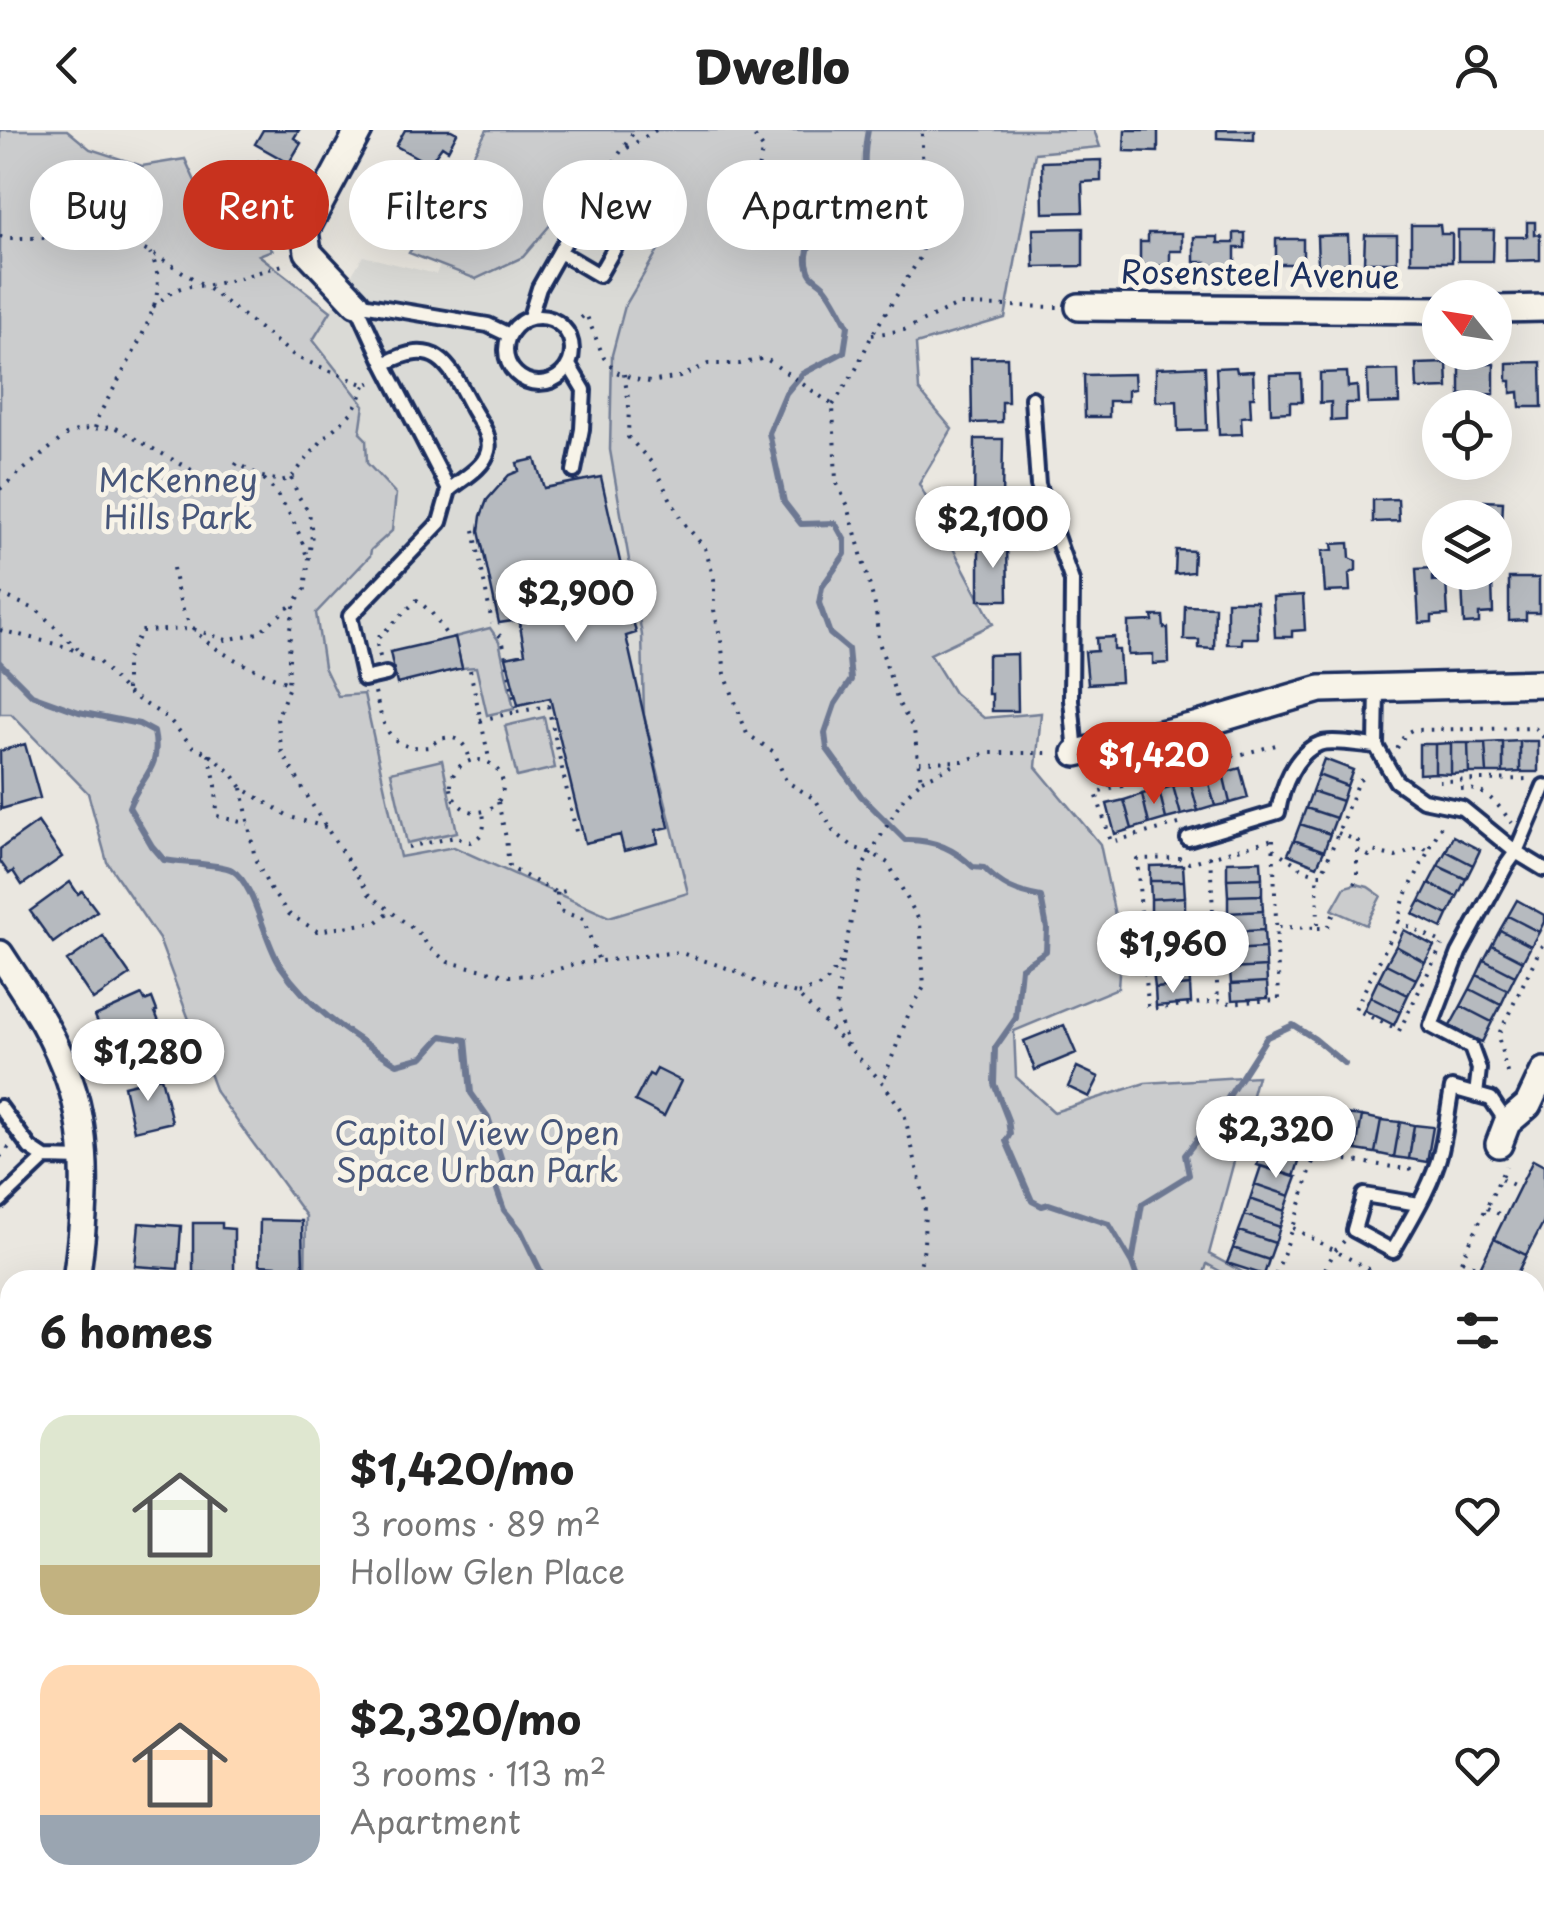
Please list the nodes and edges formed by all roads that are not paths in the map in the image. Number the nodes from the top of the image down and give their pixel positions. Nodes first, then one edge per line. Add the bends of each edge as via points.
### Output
1 (359, 130) edge
2 (613, 250) edge
3 (560, 252) joint
4 (356, 303) junction
5 (1079, 307) road end
6 (1544, 308) edge
7 (1512, 309) edge
8 (1422, 310) edge
9 (530, 317) junction
10 (509, 336) junction
11 (570, 365) junction
12 (382, 372) junction
13 (1032, 398) dead end
14 (574, 471) dead end
15 (450, 490) junction
16 (379, 676) road end
17 (1544, 682) edge
18 (1376, 686) junction
19 (1376, 746) junction
20 (1063, 753) joint
21 (1544, 782) edge
22 (1188, 839) dead end
23 (1516, 852) junction
24 (1544, 869) edge
25 (0, 954) edge
26 (1544, 1072) edge
27 (1476, 1095) junction
28 (0, 1107) edge
29 (1536, 1109) edge
30 (1504, 1143) joint
31 (46, 1158) junction
32 (83, 1159) junction
33 (0, 1201) edge
34 (1419, 1204) junction
35 (77, 1270) edge

1 - 4 street via 305,231 308,252
2 - 3 lane via 599,274
3 - 9 lane
4 - 10 lane via 488,325
4 - 12 lane
5 - 8 street, Rosensteel Avenue
6 - 7 street
9 - 10 lane
9 - 11 lane via 550,318 568,332
10 - 11 lane via 512,369 530,382 552,380
11 - 14 lane via 584,390
12 - 15 lane
12 - 15 lane via 415,352 449,366 489,443 484,460
13 - 20 lane via 1038,484 1072,581 1071,700
15 - 16 lane via 440,522 350,616 364,679
17 - 18 street
18 - 19 lane
18 - 20 street via 1320,689 1195,726
19 - 22 lane via 1321,742 1301,756 1278,812
19 - 23 lane via 1396,781 1423,800 1462,808
21 - 23 lane
23 - 24 lane
23 - 27 lane via 1459,953 1431,1026 1470,1046 1479,1069
25 - 32 street via 46,1027 70,1081
26 - 29 street
27 - 30 lane via 1491,1100
27 - 34 lane via 1452,1088 1441,1152
28 - 31 lane via 30,1148
29 - 30 street
31 - 32 lane
31 - 33 lane
32 - 35 street
34 - 34 lane via 1393,1251 1354,1230 1364,1195

